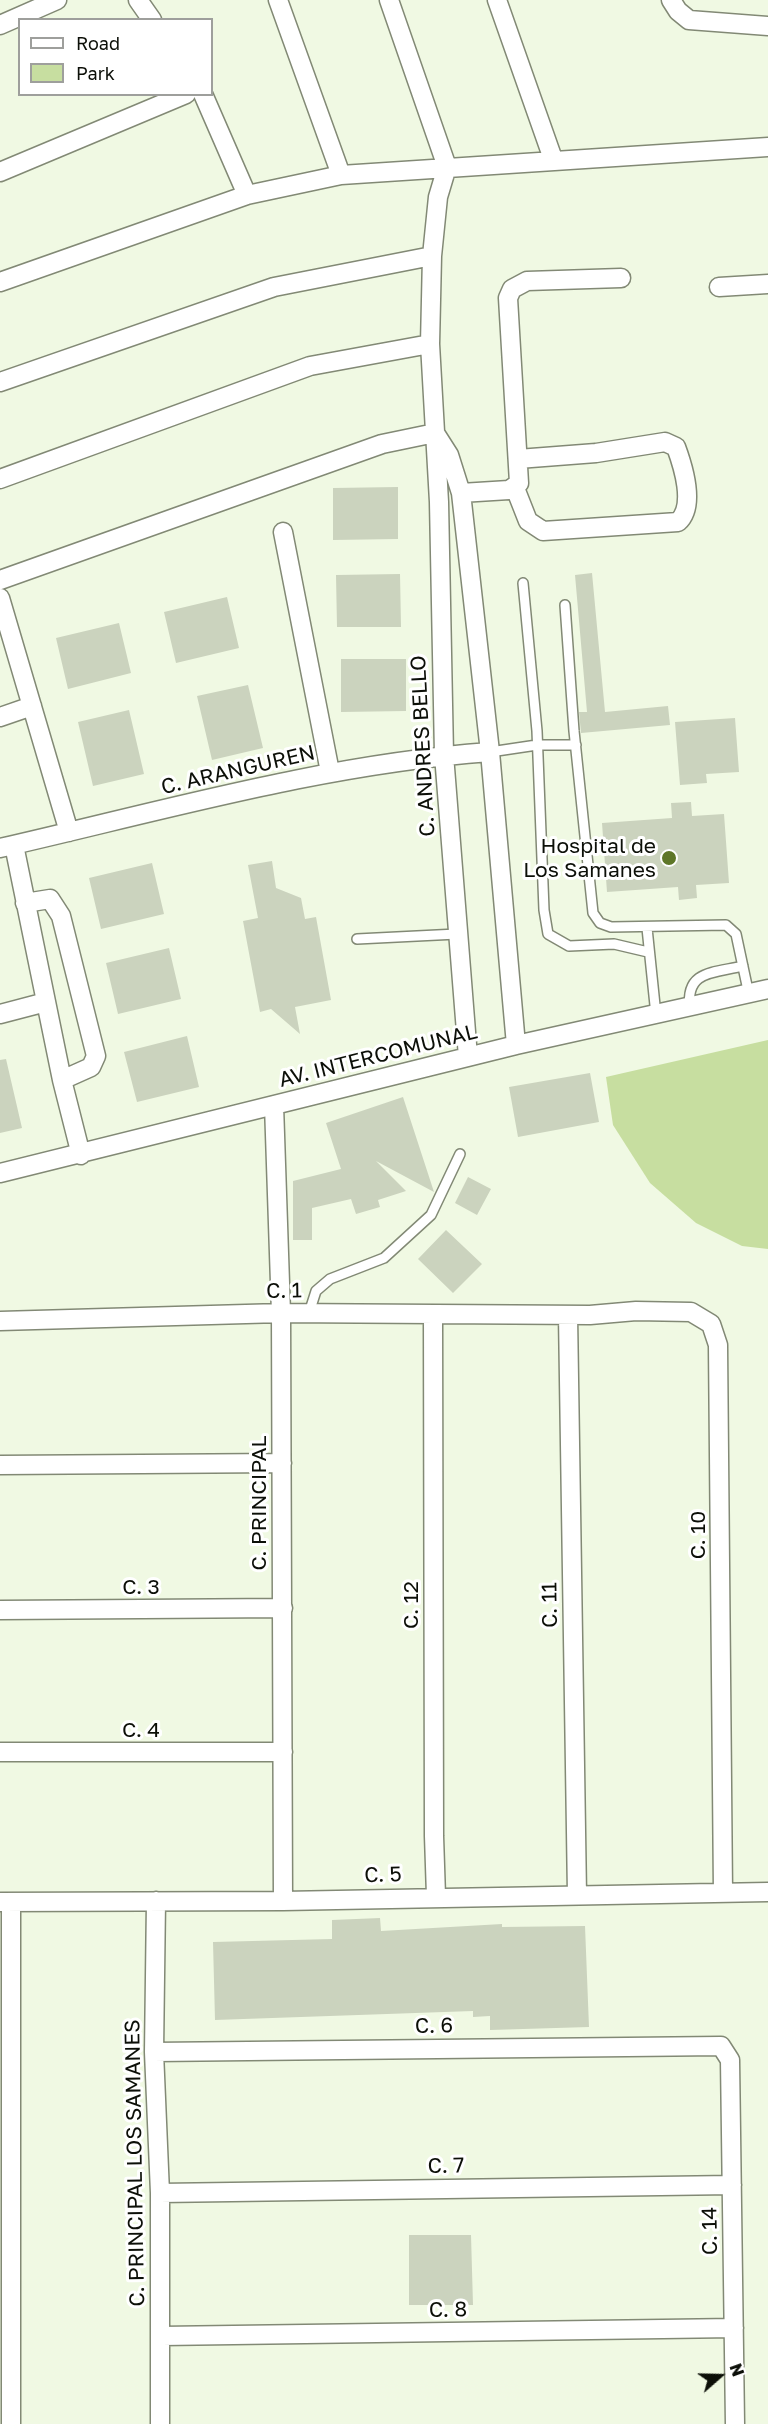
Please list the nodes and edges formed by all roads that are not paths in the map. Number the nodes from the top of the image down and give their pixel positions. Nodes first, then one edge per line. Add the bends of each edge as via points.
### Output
1 (57, 0) edge
2 (138, 0) edge
3 (278, 0) edge
4 (389, 0) edge
5 (497, 0) edge
6 (671, 0) edge
7 (151, 18) edge
8 (0, 25) edge
9 (768, 26) edge
10 (181, 96) edge
11 (204, 96) edge
12 (768, 147) edge
13 (553, 159) junction
14 (447, 167) junction
15 (0, 172) edge
16 (341, 175) junction
17 (247, 195) junction
18 (432, 256) junction
19 (621, 278) dead end
20 (0, 282) edge
21 (768, 284) edge
22 (719, 287) dead end
23 (430, 344) junction
24 (0, 382) edge
25 (435, 433) junction
26 (518, 459) junction
27 (0, 479) edge
28 (515, 488) junction
29 (461, 493) junction
30 (283, 532) dead end
31 (0, 580) edge
32 (523, 583) dead end
33 (0, 598) edge
34 (565, 605) dead end
35 (32, 706) junction
36 (0, 717) edge
37 (537, 745) junction
38 (576, 745) junction
39 (490, 752) junction
40 (444, 755) junction
41 (330, 772) junction
42 (69, 832) junction
43 (7, 847) edge
44 (25, 903) junction
45 (647, 928) junction
46 (457, 934) junction
47 (357, 939) dead end
48 (648, 952) junction
49 (743, 966) junction
50 (768, 990) edge
51 (749, 995) junction
52 (46, 1002) junction
53 (690, 1008) junction
54 (0, 1014) edge
55 (656, 1015) junction
56 (516, 1045) junction
57 (468, 1057) junction
58 (62, 1080) junction
59 (274, 1105) junction
60 (460, 1154) dead end
61 (81, 1155) junction
62 (0, 1173) edge
63 (281, 1313) junction
64 (309, 1313) junction
65 (433, 1314) junction
66 (568, 1315) junction
67 (0, 1321) edge
68 (282, 1463) junction
69 (0, 1465) edge
70 (283, 1608) junction
71 (0, 1610) edge
72 (0, 1752) edge
73 (283, 1752) junction
74 (768, 1892) edge
75 (723, 1893) junction
76 (577, 1894) junction
77 (436, 1896) junction
78 (156, 1901) junction
79 (283, 1901) junction
80 (5, 1902) edge
81 (715, 2045) joint
82 (153, 2052) junction
83 (732, 2185) junction
84 (160, 2193) junction
85 (734, 2328) junction
86 (162, 2336) junction
87 (11, 2424) edge
88 (160, 2424) edge
89 (735, 2424) edge

1 - 8 street
2 - 7 street
3 - 16 street
4 - 14 street
5 - 13 street
6 - 9 street via 689,21
10 - 15 street
11 - 17 street
12 - 13 street
13 - 14 street
14 - 16 street
14 - 18 street, C. ANDRES BELLO via 438,197
16 - 17 street
17 - 20 street
18 - 23 street, C. ANDRES BELLO
18 - 24 street via 274,287
19 - 26 street via 527,281 512,289 508,298
21 - 22 street
23 - 25 street, C. ANDRES BELLO
23 - 27 street via 310,366
25 - 29 street, C. ANDRES BELLO via 449,455
25 - 31 street via 382,444
25 - 40 street, C. ANDRES BELLO
26 - 28 street via 519,483
26 - 28 street via 596,453 665,442 676,447 687,507 678,522 543,531 528,520
28 - 29 street
29 - 39 street, C. ANDRES BELLO
30 - 41 street
32 - 37 lane
33 - 35 street
34 - 38 lane
35 - 36 street
35 - 42 street
37 - 38 lane
37 - 39 lane
37 - 48 lane via 548,934 569,946 614,944
38 - 45 lane via 593,913 606,926
39 - 40 street, C. ARANGUREN
39 - 56 street, C. ANDRES BELLO
40 - 41 street, C. ARANGUREN
40 - 46 street, C. ANDRES BELLO
41 - 42 street, C. ARANGUREN
42 - 43 street, C. ARANGUREN
43 - 44 street
44 - 52 street
44 - 58 street via 50,899 62,916 96,1056 92,1067
45 - 48 lane
45 - 49 lane via 726,925 736,934
46 - 47 lane
46 - 57 street, C. ANDRES BELLO
48 - 55 lane
49 - 51 lane
49 - 53 lane via 695,979 689,988
50 - 51 street, AV. INTERCOMUNAL
51 - 53 street, AV. INTERCOMUNAL
52 - 54 street
52 - 58 street
53 - 55 street, AV. INTERCOMUNAL
55 - 56 street, AV. INTERCOMUNAL
56 - 57 street, AV. INTERCOMUNAL
57 - 59 street, AV. INTERCOMUNAL
58 - 61 street
59 - 61 street, AV. INTERCOMUNAL
59 - 63 street, C. PRINCIPAL
60 - 64 lane via 431,1215 384,1257 330,1279 316,1291
61 - 62 street, AV. INTERCOMUNAL
63 - 64 street, C. 1
63 - 67 street, C. 1
63 - 68 street, C. PRINCIPAL
64 - 65 street, C. 1
65 - 66 street, C. 1
65 - 77 street, C. 12
66 - 75 street, C. 10 via 691,1312 711,1324 718,1346
66 - 76 street, C. 11
68 - 69 street
68 - 70 street, C. PRINCIPAL
70 - 71 street, C. 3
70 - 73 street, C. PRINCIPAL
72 - 73 street, C. 4
73 - 79 street, C. PRINCIPAL
74 - 75 street, C. 5
75 - 76 street, C. 5
76 - 77 street, C. 5
77 - 79 street, C. 5
78 - 79 street, C. 5
78 - 80 street, C. 5
78 - 82 street, C. PRINCIPAL LOS SAMANES
80 - 87 street
81 - 82 street, C. 6
81 - 83 street, C. 14 via 725,2049 730,2060
82 - 84 street, C. PRINCIPAL LOS SAMANES
83 - 84 street, C. 7
83 - 85 street, C. 14
84 - 86 street, C. PRINCIPAL LOS SAMANES
85 - 86 street, C. 8
85 - 89 street, C. 14
86 - 88 street, C. PRINCIPAL LOS SAMANES

